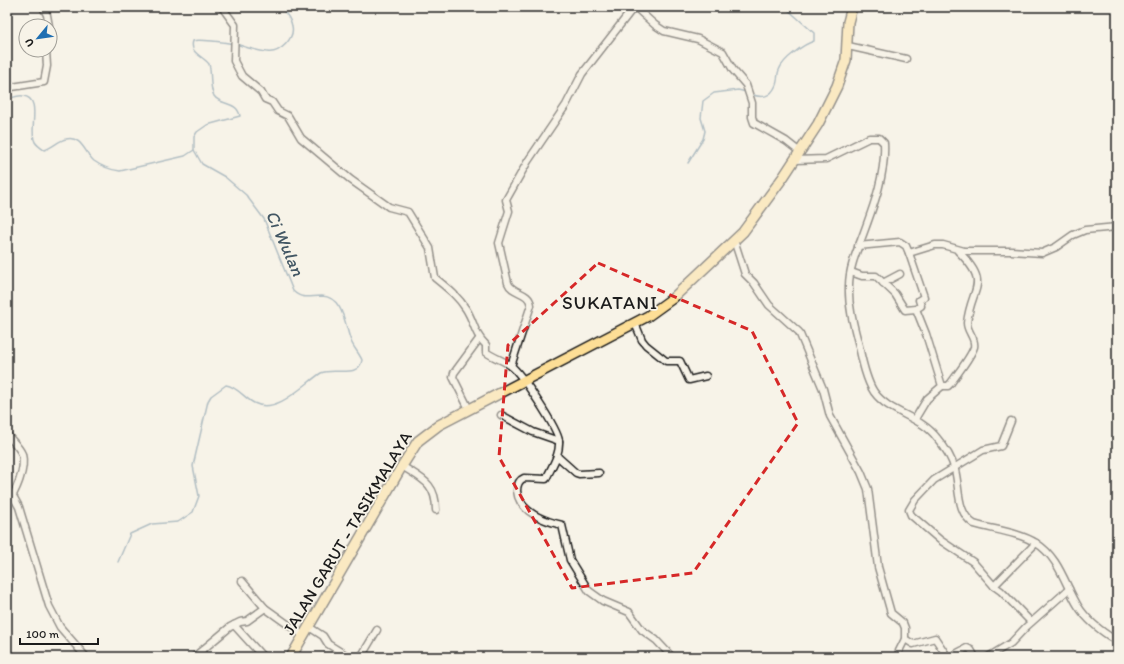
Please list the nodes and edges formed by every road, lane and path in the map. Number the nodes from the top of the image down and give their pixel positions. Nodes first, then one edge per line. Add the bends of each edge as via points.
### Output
1 (43, 7) edge
2 (222, 7) edge
3 (635, 7) edge
4 (852, 7) edge
5 (48, 18) edge
6 (848, 46) junction
7 (46, 58) edge
8 (906, 59) dead end
9 (7, 91) edge
10 (802, 149) junction
11 (795, 160) junction
12 (808, 160) junction
13 (1117, 228) edge
14 (734, 240) junction
15 (858, 246) junction
16 (958, 251) junction
17 (909, 253) junction
18 (851, 272) junction
19 (900, 274) dead end
20 (883, 283) junction
21 (916, 309) junction
22 (634, 323) junction
23 (479, 339) junction
24 (511, 366) junction
25 (706, 376) dead end
26 (524, 381) junction
27 (942, 386) junction
28 (469, 409) junction
29 (501, 415) dead end
30 (915, 419) junction
31 (1011, 422) dead end
32 (7, 434) edge
33 (559, 441) junction
34 (557, 456) junction
35 (402, 466) junction
36 (954, 469) junction
37 (599, 473) dead end
38 (13, 496) junction
39 (7, 504) edge
40 (436, 510) dead end
41 (1036, 543) junction
42 (242, 581) dead end
43 (994, 586) junction
44 (1069, 589) junction
45 (265, 608) junction
46 (1031, 622) junction
47 (234, 625) junction
48 (309, 627) junction
49 (377, 630) dead end
50 (304, 636) junction
51 (905, 639) junction
52 (1117, 641) edge
53 (86, 657) edge
54 (194, 657) edge
55 (263, 657) edge
56 (291, 657) edge
57 (348, 657) edge
58 (361, 657) edge
59 (672, 657) edge
60 (898, 657) edge
61 (975, 657) edge
62 (988, 657) edge

1 - 5 street
2 - 23 street via 235,25 234,61 242,76 278,110 288,116 301,138 370,194 389,207 408,212 430,248 434,277 458,296
3 - 10 street via 664,31 698,40 719,49 744,81 750,97 754,123
3 - 24 street via 582,74 566,105 528,161 506,200 509,211 499,243 508,283 509,287 527,296 531,305
4 - 6 main road, JALAN GARUT - TASIKMALAYA via 848,22
6 - 8 street
6 - 10 main road, JALAN GARUT - TASIKMALAYA via 845,66 837,86
7 - 9 street via 44,82 12,87
10 - 11 main road, JALAN GARUT - TASIKMALAYA
10 - 12 street
11 - 12 street
11 - 14 main road, JALAN GARUT - TASIKMALAYA via 750,225
12 - 15 street via 826,159 869,138 879,138 884,143 884,162
13 - 16 street via 1085,230 1056,248 1042,253
14 - 22 main road, JALAN GARUT - TASIKMALAYA via 673,298
14 - 51 street via 745,274 769,305 799,332 823,389 830,416 861,472 868,489 878,567 890,613 903,623
15 - 17 street via 900,242 906,246
15 - 18 street
16 - 17 street via 943,245 935,245
16 - 27 street via 971,264 977,276 967,323 974,347 951,383
17 - 21 street via 924,297 919,301 921,306
18 - 20 street via 862,276 876,276
18 - 30 street via 849,287 854,329 874,392 888,405
19 - 20 street
20 - 21 street via 895,294 905,310
21 - 27 street via 929,341
22 - 25 street via 644,343 664,360 680,361 689,380
22 - 26 main road, JALAN GARUT - TASIKMALAYA
23 - 24 street via 486,345 488,353
23 - 28 street via 453,377
24 - 26 street
26 - 28 main road, JALAN GARUT - TASIKMALAYA
26 - 33 street via 538,401
27 - 30 street via 927,399
28 - 35 main road, JALAN GARUT - TASIKMALAYA via 422,437
29 - 33 street via 533,432
30 - 36 street via 937,437
31 - 36 street via 1001,446 983,450
32 - 38 street via 20,451 22,459 22,470
33 - 34 street
34 - 37 street via 576,473
34 - 59 street via 545,480 524,478 519,482 517,488 521,502 544,520 562,525 570,560 589,591 603,601 629,612 644,632 656,640
35 - 40 street via 430,485 435,497
35 - 48 main road, JALAN GARUT - TASIKMALAYA
36 - 41 street via 958,496 967,519 974,524
36 - 43 street via 934,480 909,510 911,515 935,537 973,562
38 - 39 street
38 - 53 street via 19,507 48,606 60,627
41 - 43 street
41 - 44 street via 1054,560
42 - 45 street
43 - 46 street
44 - 46 street
44 - 52 street via 1079,607 1097,628
45 - 47 street via 246,621
45 - 50 street
46 - 62 street via 1011,643
47 - 54 street
47 - 55 street
48 - 50 main road, JALAN GARUT - TASIKMALAYA
48 - 57 street
49 - 58 street
50 - 56 main road, JALAN GARUT - TASIKMALAYA
51 - 60 street
51 - 61 street via 913,644 935,638 947,656 967,648

